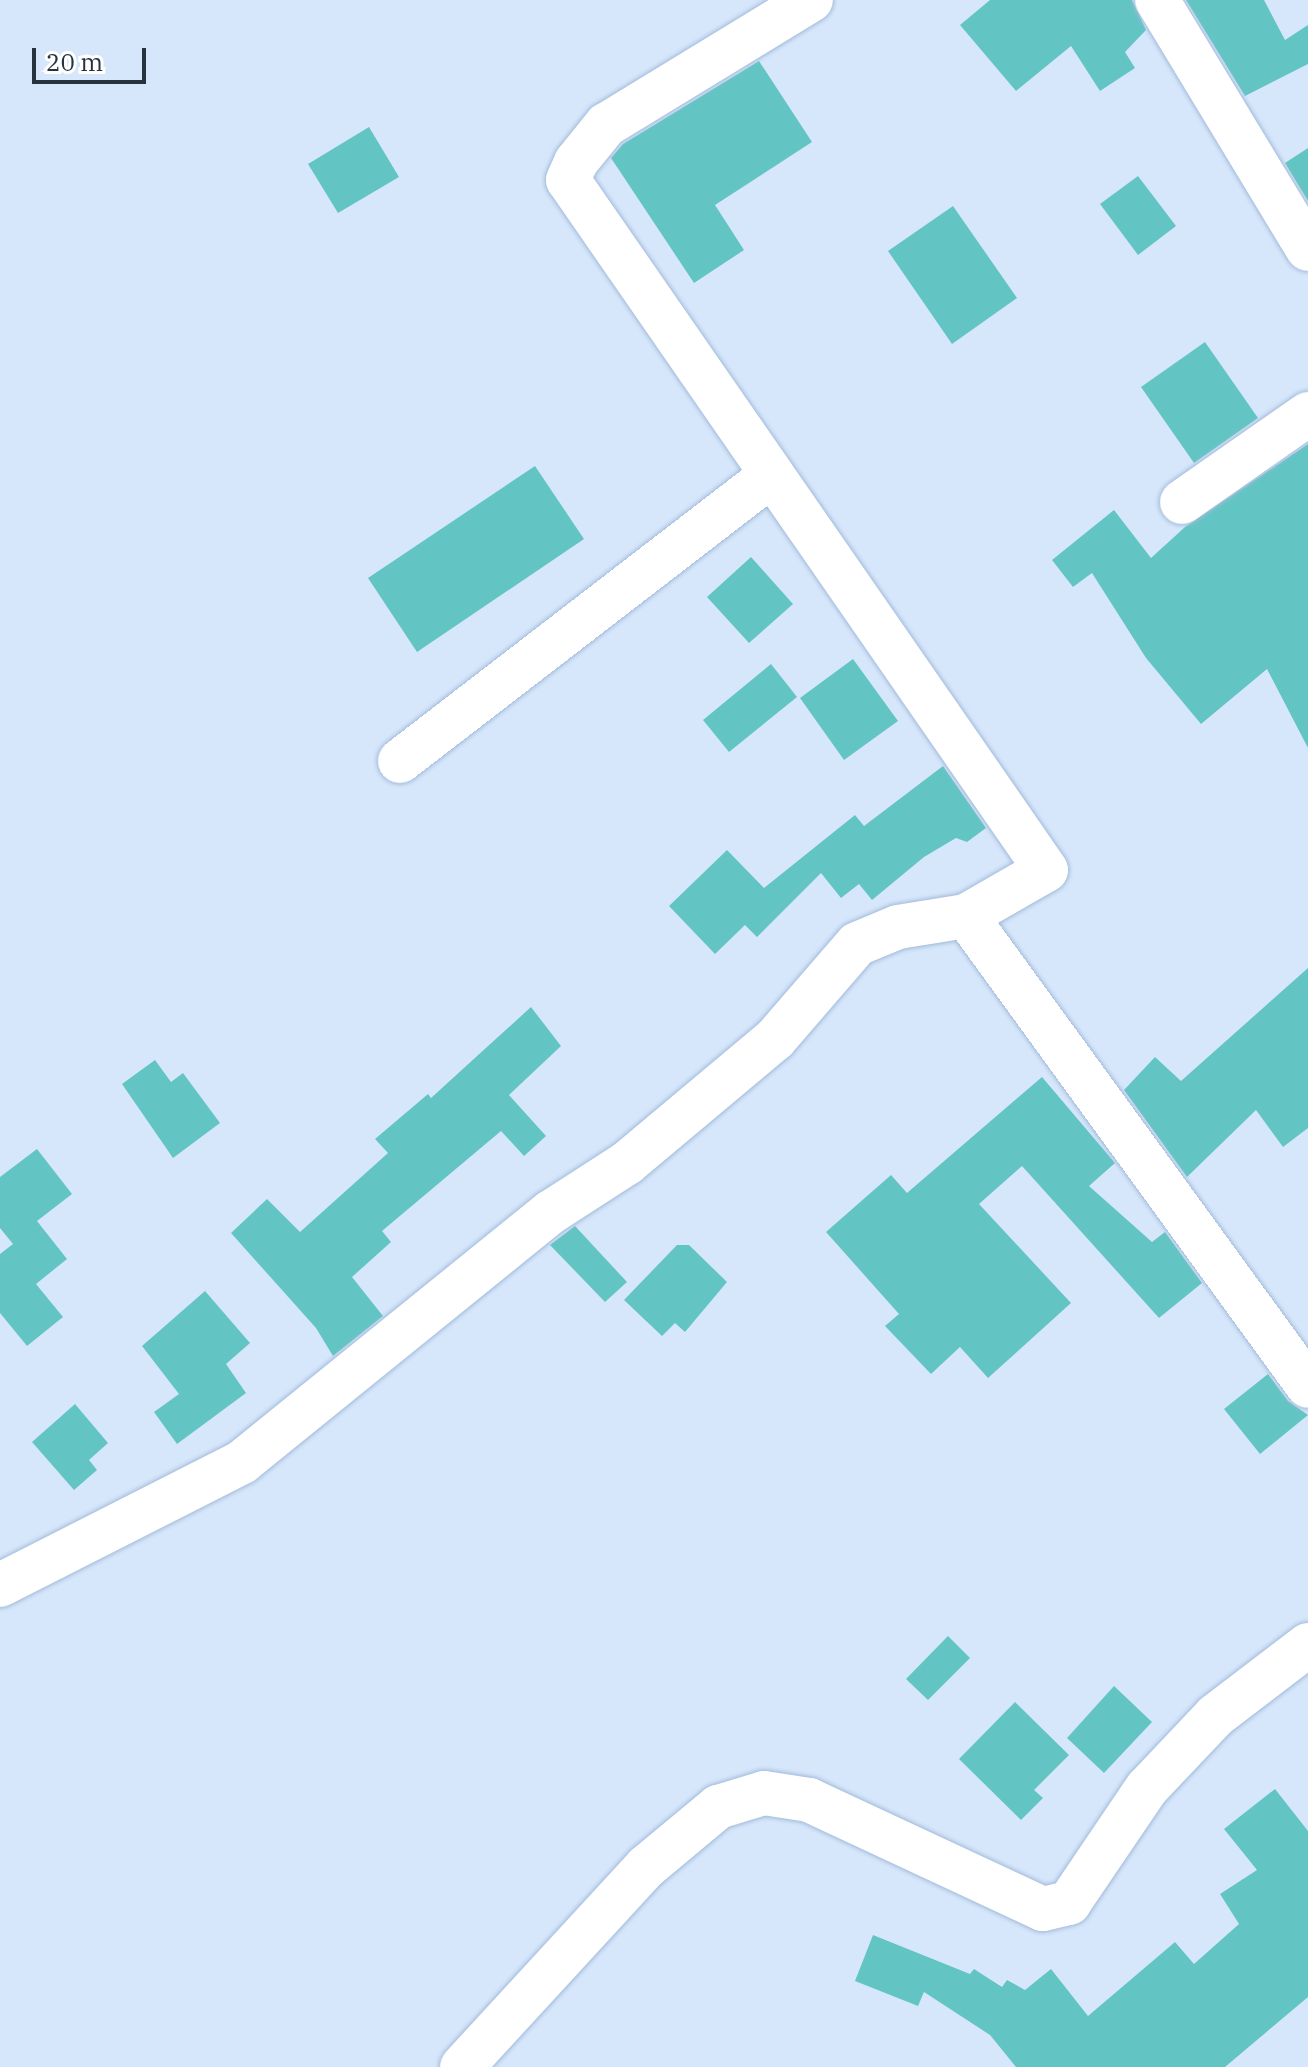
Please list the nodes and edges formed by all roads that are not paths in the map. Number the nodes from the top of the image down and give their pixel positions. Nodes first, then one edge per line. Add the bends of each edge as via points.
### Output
1 (811, 0) edge
2 (1157, 0) edge
3 (1308, 249) edge
4 (1308, 414) edge
5 (772, 475) junction
6 (1182, 502) dead end
7 (400, 761) dead end
8 (966, 916) junction
9 (1308, 1386) edge
10 (0, 1585) edge
11 (1308, 1645) edge
12 (462, 2067) edge

1 - 5 street via 678,86 606,125 568,180
2 - 3 street
4 - 6 street
5 - 7 street
5 - 8 street via 1046,870
8 - 9 street
8 - 10 street via 898,927 857,944 764,1049 627,1163 551,1212 242,1462
11 - 12 street via 1215,1716 1157,1777 1069,1903 1043,1909 809,1800 764,1793 718,1807 646,1867

